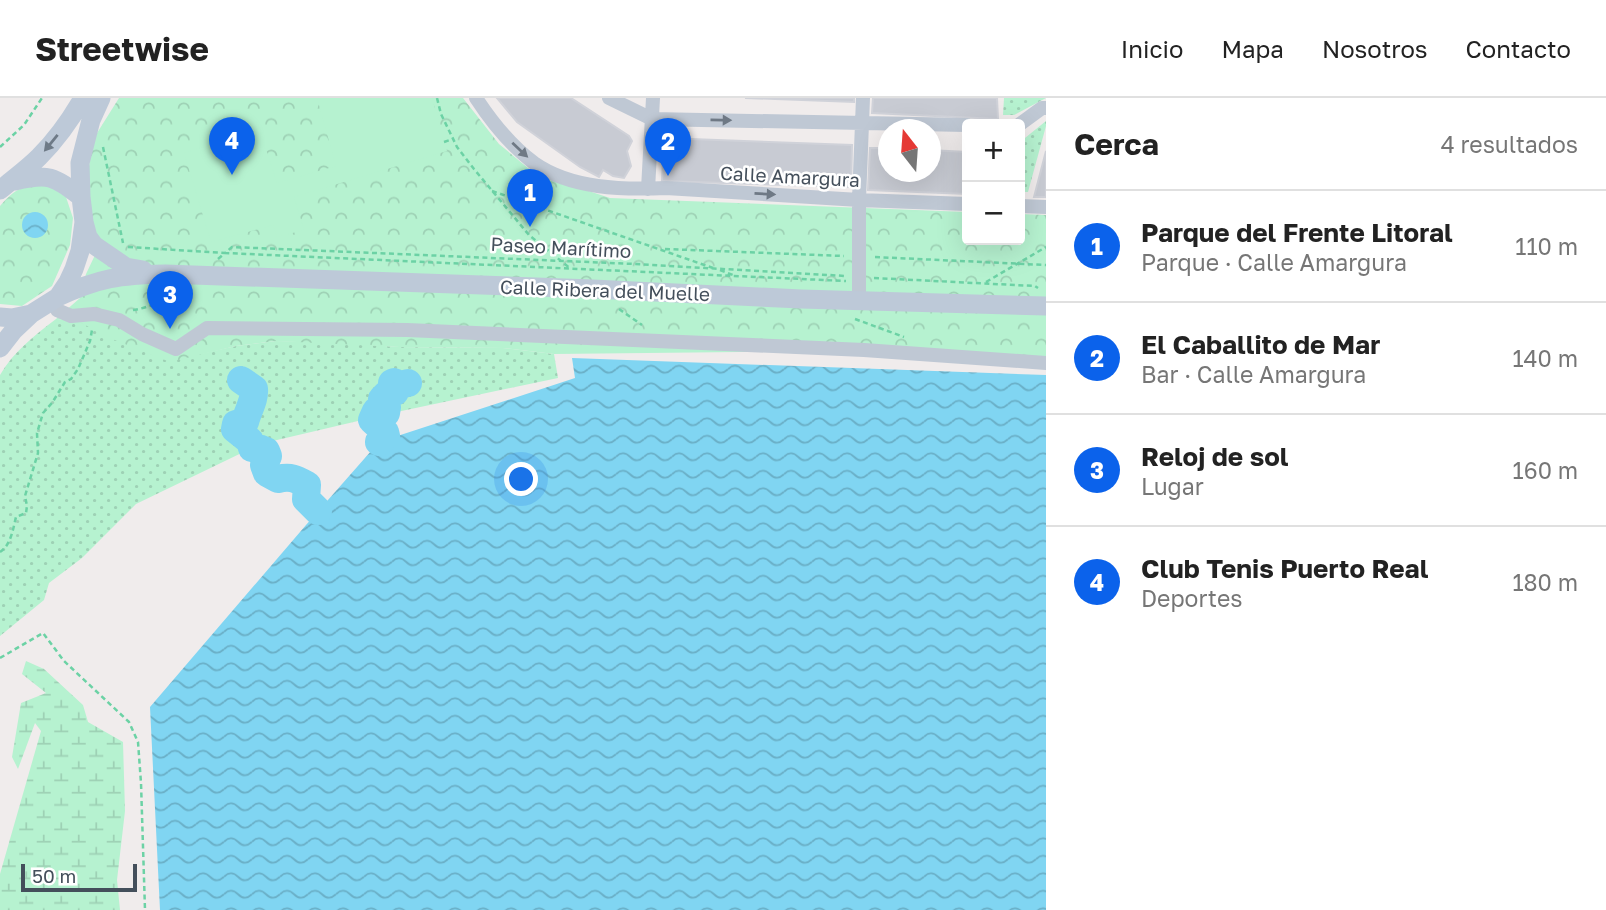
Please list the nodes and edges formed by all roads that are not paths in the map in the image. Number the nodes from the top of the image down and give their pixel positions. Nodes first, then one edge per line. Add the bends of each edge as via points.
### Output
1 (83, 98) edge
2 (101, 98) edge
3 (476, 98) edge
4 (609, 98) edge
5 (653, 98) edge
6 (863, 98) edge
7 (1040, 105) edge
8 (652, 119) junction
9 (1025, 119) edge
10 (863, 123) junction
11 (962, 125) edge
12 (6, 186) edge
13 (648, 189) junction
14 (80, 197) junction
15 (859, 200) junction
16 (962, 204) edge
17 (1025, 206) edge
18 (1046, 207) edge
19 (84, 222) junction
20 (165, 274) junction
21 (856, 294) junction
22 (1041, 295) edge
23 (57, 303) junction
24 (31, 314) junction
25 (0, 317) edge
26 (0, 348) edge
27 (1046, 363) edge

1 -> 12 street via 41,155
2 - 14 street via 84,144
3 -> 13 street, Calle Amargura via 508,139 548,171 605,187
4 - 8 street
5 - 8 street
6 - 10 street
7 - 9 street
8 -> 10 street
8 - 13 street
10 - 11 street
10 - 15 street
12 - 14 street via 43,176 62,182
13 -> 15 street, Calle Amargura
14 - 19 street
15 - 16 street, Calle Amargura
15 - 21 street
17 - 18 street
19 - 20 street via 94,245 111,258 126,267
19 - 23 street via 74,269
20 - 21 street, Calle Ribera del Muelle
20 - 23 street via 104,279
21 - 22 street, Calle Ribera del Muelle
23 - 24 street
23 - 27 street via 71,316 94,314 119,320 176,349 207,328 407,330 864,350
24 - 25 street
24 - 26 street

